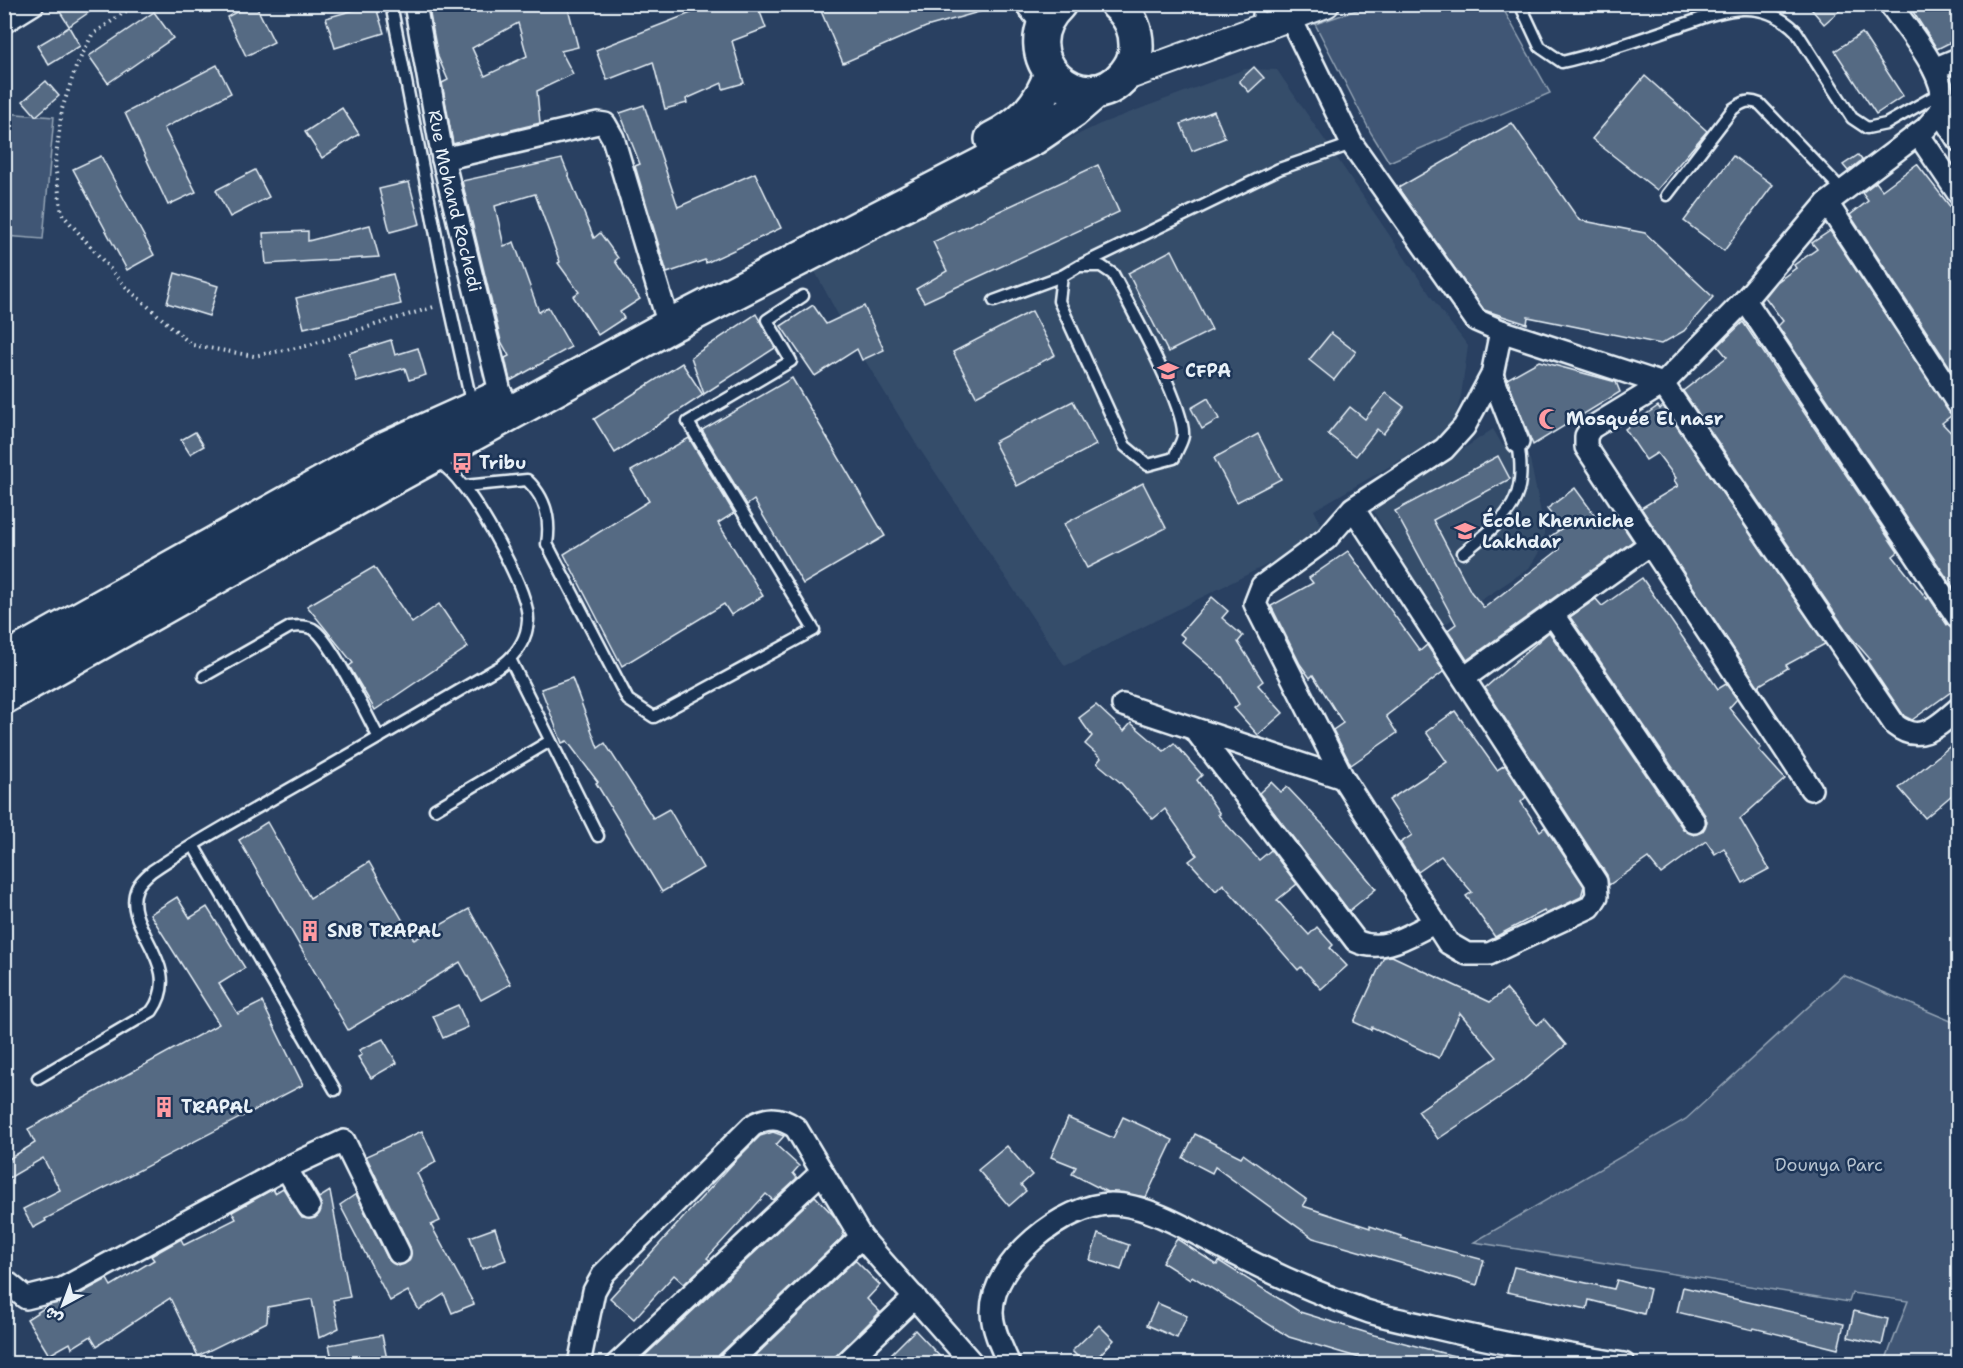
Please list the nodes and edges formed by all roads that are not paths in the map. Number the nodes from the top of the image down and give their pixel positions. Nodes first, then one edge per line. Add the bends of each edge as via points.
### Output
1 (33, 4) edge
2 (391, 4) edge
3 (415, 4) edge
4 (1117, 4) edge
5 (1326, 4) edge
6 (1520, 4) edge
7 (1890, 4) edge
8 (1043, 12) edge
9 (1258, 17) edge
10 (1290, 17) junction
11 (4, 22) edge
12 (1137, 26) edge
13 (1186, 56) junction
14 (1959, 59) edge
15 (1934, 69) junction
16 (1051, 74) junction
17 (1108, 85) junction
18 (1944, 91) junction
19 (1940, 112) junction
20 (1918, 134) junction
21 (1959, 140) edge
22 (1352, 144) junction
23 (443, 159) junction
24 (1959, 193) edge
25 (1668, 195) dead end
26 (1835, 196) junction
27 (1079, 266) junction
28 (1062, 276) junction
29 (803, 296) dead end
30 (1745, 300) junction
31 (994, 302) dead end
32 (665, 312) junction
33 (1501, 331) junction
34 (1492, 375) junction
35 (1664, 384) junction
36 (487, 403) junction
37 (1959, 404) edge
38 (1518, 441) joint
39 (433, 457) junction
40 (464, 486) junction
41 (1353, 508) junction
42 (1649, 545) junction
43 (1463, 553) dead end
44 (1552, 615) junction
45 (1959, 618) edge
46 (510, 659) junction
47 (4, 661) edge
48 (204, 676) dead end
49 (1464, 678) junction
50 (4, 697) edge
51 (1123, 705) dead end
52 (1959, 709) edge
53 (1196, 731) junction
54 (379, 738) junction
55 (550, 741) junction
56 (1343, 778) junction
57 (1811, 789) dead end
58 (435, 808) dead end
59 (1694, 822) dead end
60 (598, 836) dead end
61 (193, 845) junction
62 (1434, 924) junction
63 (38, 1078) dead end
64 (335, 1090) dead end
65 (286, 1168) junction
66 (822, 1172) junction
67 (309, 1207) dead end
68 (861, 1237) junction
69 (399, 1253) dead end
70 (4, 1280) edge
71 (915, 1297) junction
72 (579, 1364) edge
73 (617, 1364) edge
74 (728, 1364) edge
75 (845, 1364) edge
76 (973, 1364) edge
77 (1009, 1364) edge
78 (1624, 1364) edge

1 - 11 street
2 - 36 lane via 449,302
3 - 23 street, Rue Mohand Rochedi
4 - 12 main road
5 - 10 street
6 - 18 lane via 1539,47 1562,62 1718,13 1744,9 1769,13 1796,31 1852,118 1868,128 1886,124
7 - 15 street
8 - 16 main road via 1040,50
9 - 10 street
9 - 13 street
10 - 22 street
12 - 13 street
12 - 17 main road via 1136,54 1130,68
13 - 17 street
14 - 15 street
15 - 18 street
16 - 17 main road via 1071,88
16 - 32 main road via 1036,106 1007,131
17 - 39 main road via 1035,137 673,324
18 - 19 street
19 - 20 street
19 - 21 street
20 - 24 street
20 - 26 street
22 - 27 lane via 1279,169
22 - 33 street via 1476,320
23 - 32 street via 605,124 613,138
23 - 36 street, Rue Mohand Rochedi
25 - 26 lane via 1733,110 1753,101 1761,104
26 - 30 street
26 - 37 street
27 - 28 lane
27 - 28 lane via 1101,266 1113,274 1155,356 1174,400 1183,435 1174,458 1148,465 1125,446 1059,301
28 - 31 lane
29 - 40 lane via 767,320 791,361 688,422 814,630 654,717 628,700 552,555 547,544 548,514 537,490 526,480
30 - 35 street
30 - 45 street
32 - 36 main road
33 - 34 street
33 - 35 street
34 - 38 street
34 - 41 street via 1464,427 1444,449
35 - 42 street via 1591,428 1585,442
35 - 52 street via 1895,725 1909,733 1926,733
36 - 47 main road via 384,449
38 - 43 lane via 1522,468 1514,505
39 - 40 lane
39 - 50 main road
40 - 46 lane via 520,586 525,602 526,633
41 - 49 street
41 - 56 street via 1326,539 1262,586 1255,604
42 - 44 street
42 - 57 street
44 - 49 street
44 - 59 street
46 - 54 lane
46 - 55 lane
48 - 54 lane via 290,627 312,629 328,646
49 - 62 street via 1596,882 1597,896 1590,908 1489,954 1457,950
51 - 53 street
53 - 56 street
53 - 62 street via 1356,941 1371,946 1387,945
54 - 61 lane
55 - 58 lane
55 - 60 lane
56 - 62 street
61 - 63 lane via 151,872 136,889 136,912 161,973 160,1000 152,1011
61 - 64 lane
65 - 67 street
65 - 69 street via 344,1141
65 - 70 street via 62,1289 26,1298
66 - 68 street
66 - 72 street via 788,1122 769,1119 752,1126 598,1281
66 - 73 street
68 - 71 street
68 - 74 street
71 - 75 street
71 - 76 street
77 - 78 street via 992,1312 998,1286 1020,1253 1049,1226 1077,1210 1111,1204 1175,1224 1305,1288 1365,1311 1484,1339

